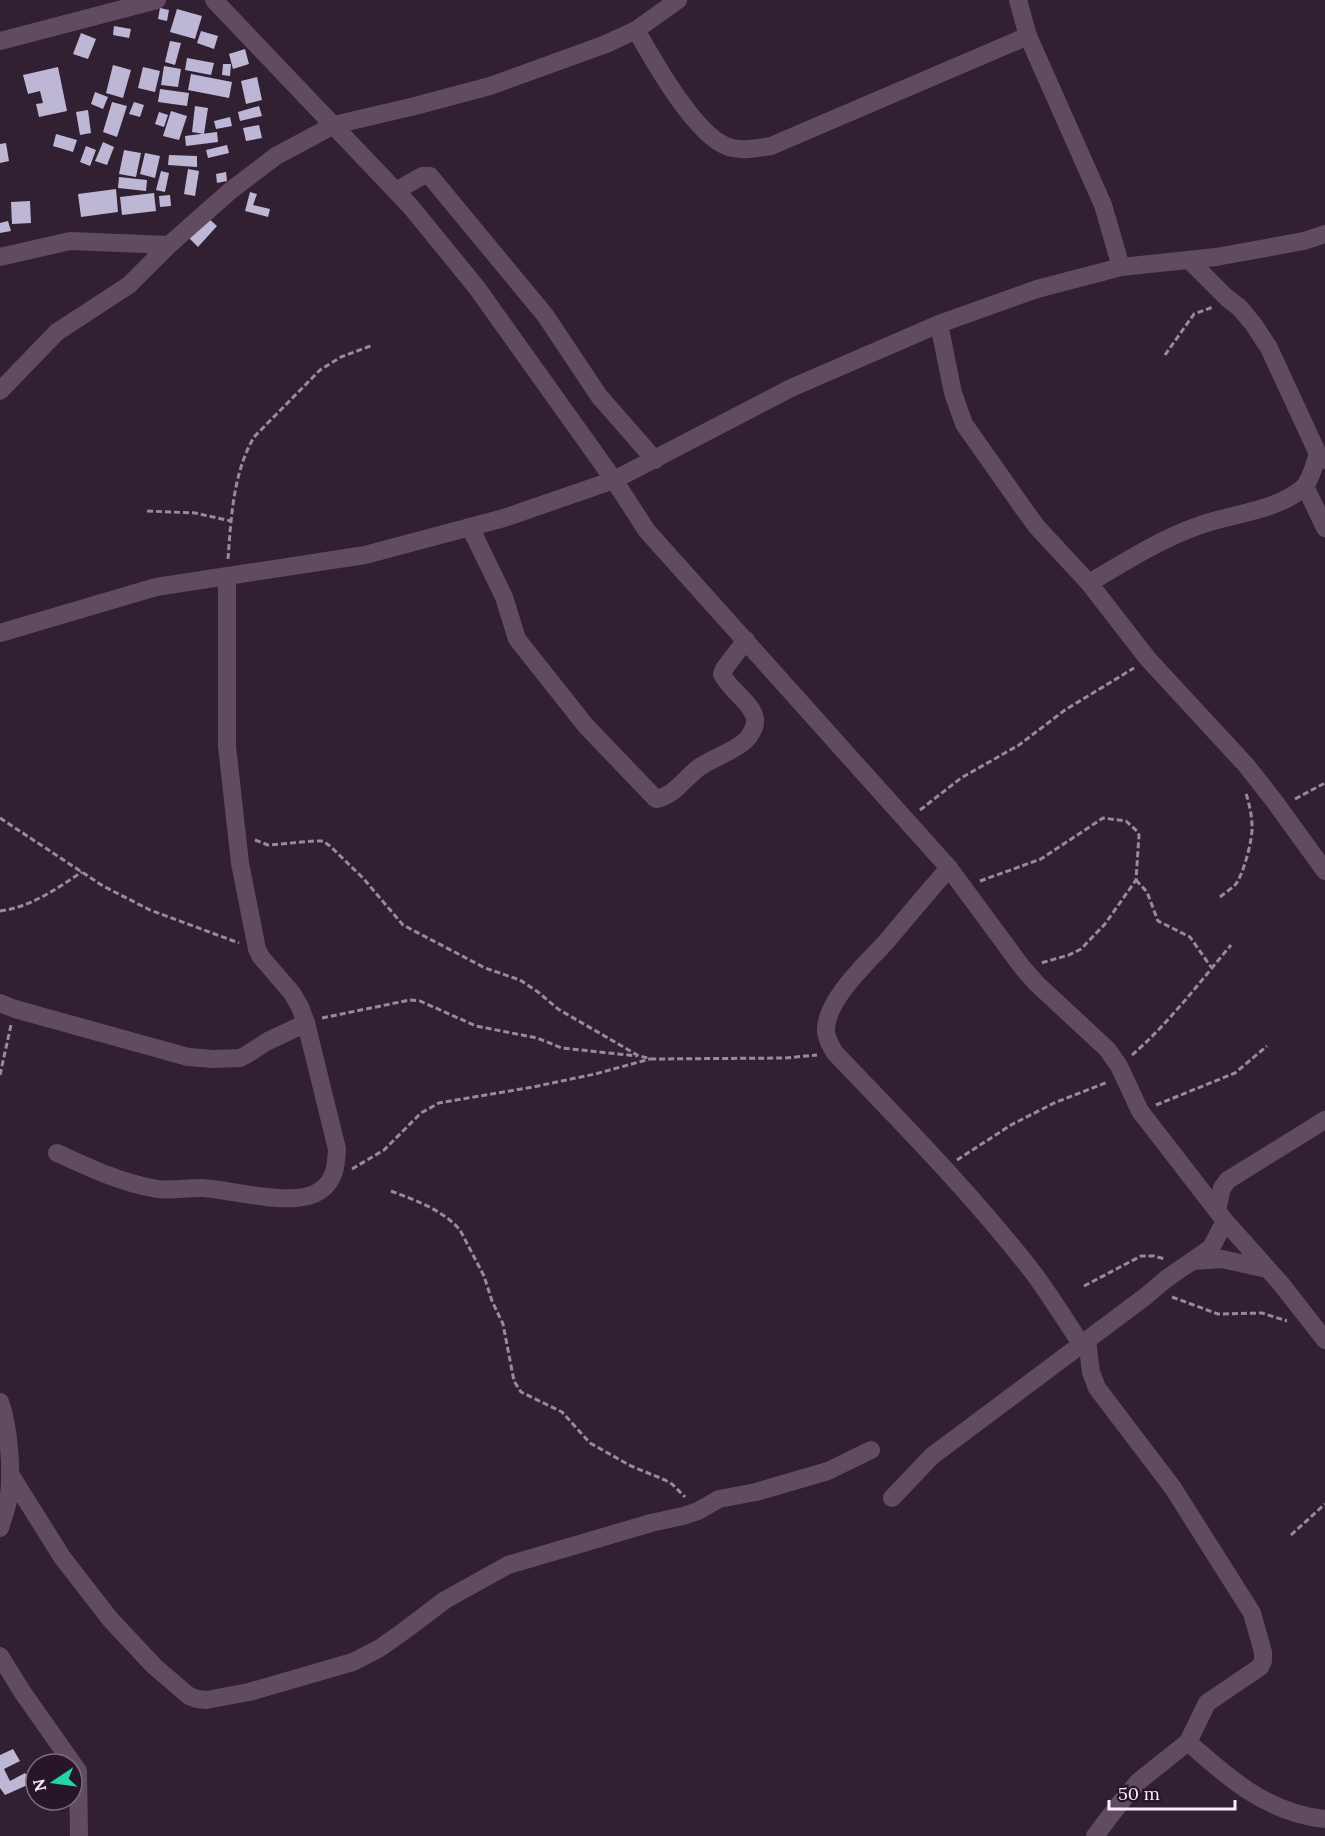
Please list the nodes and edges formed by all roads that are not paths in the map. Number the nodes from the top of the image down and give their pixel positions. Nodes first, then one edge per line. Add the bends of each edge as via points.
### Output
1 (157, 0) edge
2 (214, 0) edge
3 (678, 0) edge
4 (1018, 0) edge
5 (636, 30) junction
6 (1028, 36) junction
7 (0, 41) edge
8 (334, 125) junction
9 (396, 191) junction
10 (1325, 234) edge
11 (168, 245) junction
12 (0, 256) edge
13 (1189, 260) junction
14 (1121, 267) junction
15 (939, 324) junction
16 (0, 392) edge
17 (1321, 457) edge
18 (655, 460) junction
19 (614, 480) junction
20 (1305, 486) junction
21 (471, 527) junction
22 (1325, 528) edge
23 (227, 576) junction
24 (1089, 583) junction
25 (0, 633) edge
26 (746, 640) junction
27 (949, 868) junction
28 (1325, 871) edge
29 (7, 1006) edge
30 (306, 1023) junction
31 (1325, 1120) edge
32 (57, 1153) dead end
33 (1221, 1215) junction
34 (1188, 1263) junction
35 (1268, 1269) junction
36 (1321, 1336) edge
37 (1084, 1342) junction
38 (0, 1402) edge
39 (871, 1450) dead end
40 (10, 1474) junction
41 (892, 1498) dead end
42 (0, 1528) edge
43 (0, 1656) edge
44 (1188, 1742) junction
45 (1325, 1819) edge
46 (79, 1836) edge
47 (1095, 1836) edge

1 - 7 street
2 - 8 street
3 - 5 street
4 - 6 street
5 - 6 street via 663,77 695,120 718,142 747,149 771,146
5 - 8 street via 490,86
6 - 14 street via 1103,206
8 - 9 street
8 - 11 street via 266,163
9 - 18 street via 422,176 430,176 545,315 599,396
9 - 19 street via 477,288
10 - 13 street
11 - 12 street via 70,241
11 - 16 street via 129,285 57,332
13 - 14 street
13 - 17 street via 1247,316 1269,348
14 - 15 street via 1036,289
15 - 18 street via 790,388
15 - 24 street via 953,393 964,424 1037,527
17 - 20 street
18 - 19 street
19 - 21 street
19 - 26 street via 647,531
20 - 22 street
20 - 24 street via 1277,503 1169,537
21 - 23 street via 365,555
21 - 26 street via 504,597 517,639 586,726 656,799 669,795 699,767 745,741 755,727 750,708 722,674
23 - 25 street via 156,587
23 - 30 street via 227,746 240,863 261,957 292,993
24 - 28 street via 1148,659 1246,765
26 - 27 street
27 - 33 street via 1022,967 1107,1049 1140,1111
27 - 37 street via 850,980 831,1010 826,1032 835,1053 945,1168 1036,1277
29 - 30 street via 188,1057 213,1059 246,1055
30 - 32 street via 337,1149 331,1180 310,1196 278,1198 201,1188 154,1189 104,1174
31 - 33 street via 1228,1180 1222,1188
33 - 34 street via 1211,1248
33 - 35 street
34 - 35 street via 1222,1259
34 - 37 street
35 - 36 street
37 - 41 street via 932,1456
37 - 44 street via 1097,1389 1173,1488 1252,1613 1263,1652 1260,1667 1207,1703
38 - 40 street
39 - 40 street via 828,1471 724,1498 675,1519 508,1565 445,1600 380,1648 353,1662 249,1692 206,1700 189,1696 110,1619 62,1557
40 - 42 street
43 - 46 street via 78,1772
44 - 45 street via 1229,1778 1259,1797 1290,1813
44 - 47 street via 1140,1781

